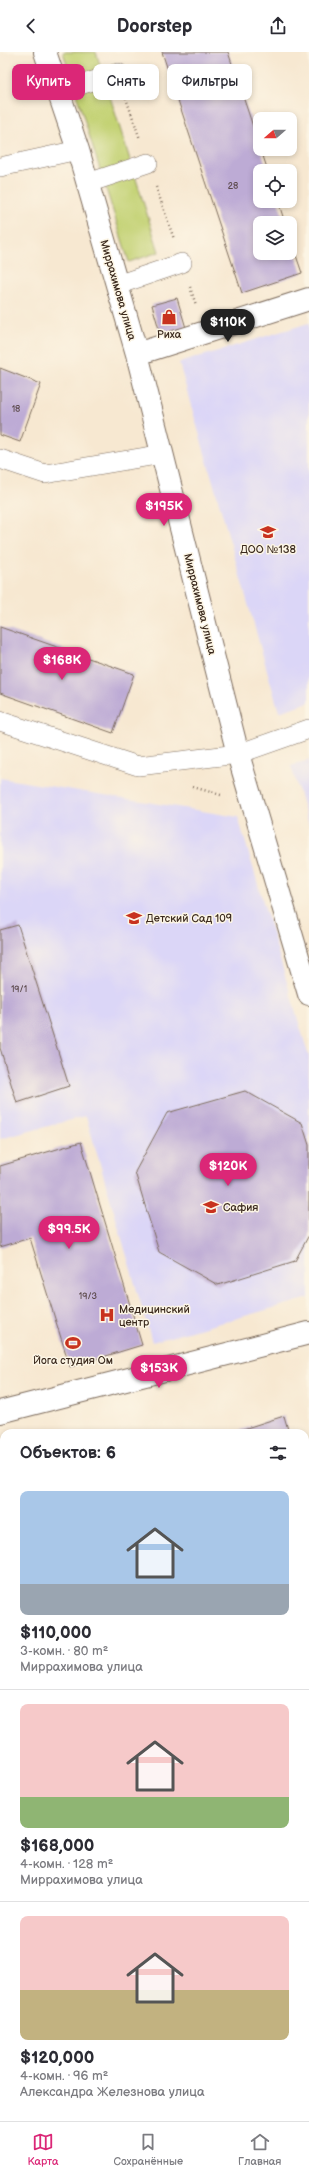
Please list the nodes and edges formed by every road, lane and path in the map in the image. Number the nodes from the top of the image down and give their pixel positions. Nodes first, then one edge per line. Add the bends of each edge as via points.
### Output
1 (45, 52) edge
2 (49, 64) edge
3 (61, 100) edge
4 (127, 100) edge
5 (78, 150) junction
6 (148, 163) junction
7 (0, 167) edge
8 (88, 183) junction
9 (182, 263) junction
10 (117, 285) junction
11 (309, 300) edge
12 (205, 332) junction
13 (137, 354) junction
14 (163, 454) junction
15 (0, 459) edge
16 (0, 721) edge
17 (309, 729) edge
18 (238, 754) junction
19 (190, 786) dead end
20 (250, 796) junction
21 (309, 994) edge
22 (309, 1333) edge
23 (0, 1412) edge

1 - 2 street, Миррахимова улица
3 - 5 street, Миррахимова улица
4 - 6 path
5 - 7 lane
5 - 8 street, Миррахимова улица
6 - 8 lane
6 - 9 path
8 - 10 street, Миррахимова улица
9 - 10 lane
9 - 12 path
10 - 13 street, Миррахимова улица
11 - 12 street
12 - 13 street
13 - 14 street, Миррахимова улица
14 - 15 lane via 45,474
14 - 18 street, Миррахимова улица
16 - 18 lane via 138,766
17 - 18 lane
18 - 20 street, Миррахимова улица
19 - 20 path via 222,795
20 - 21 street, Миррахимова улица
22 - 23 street

